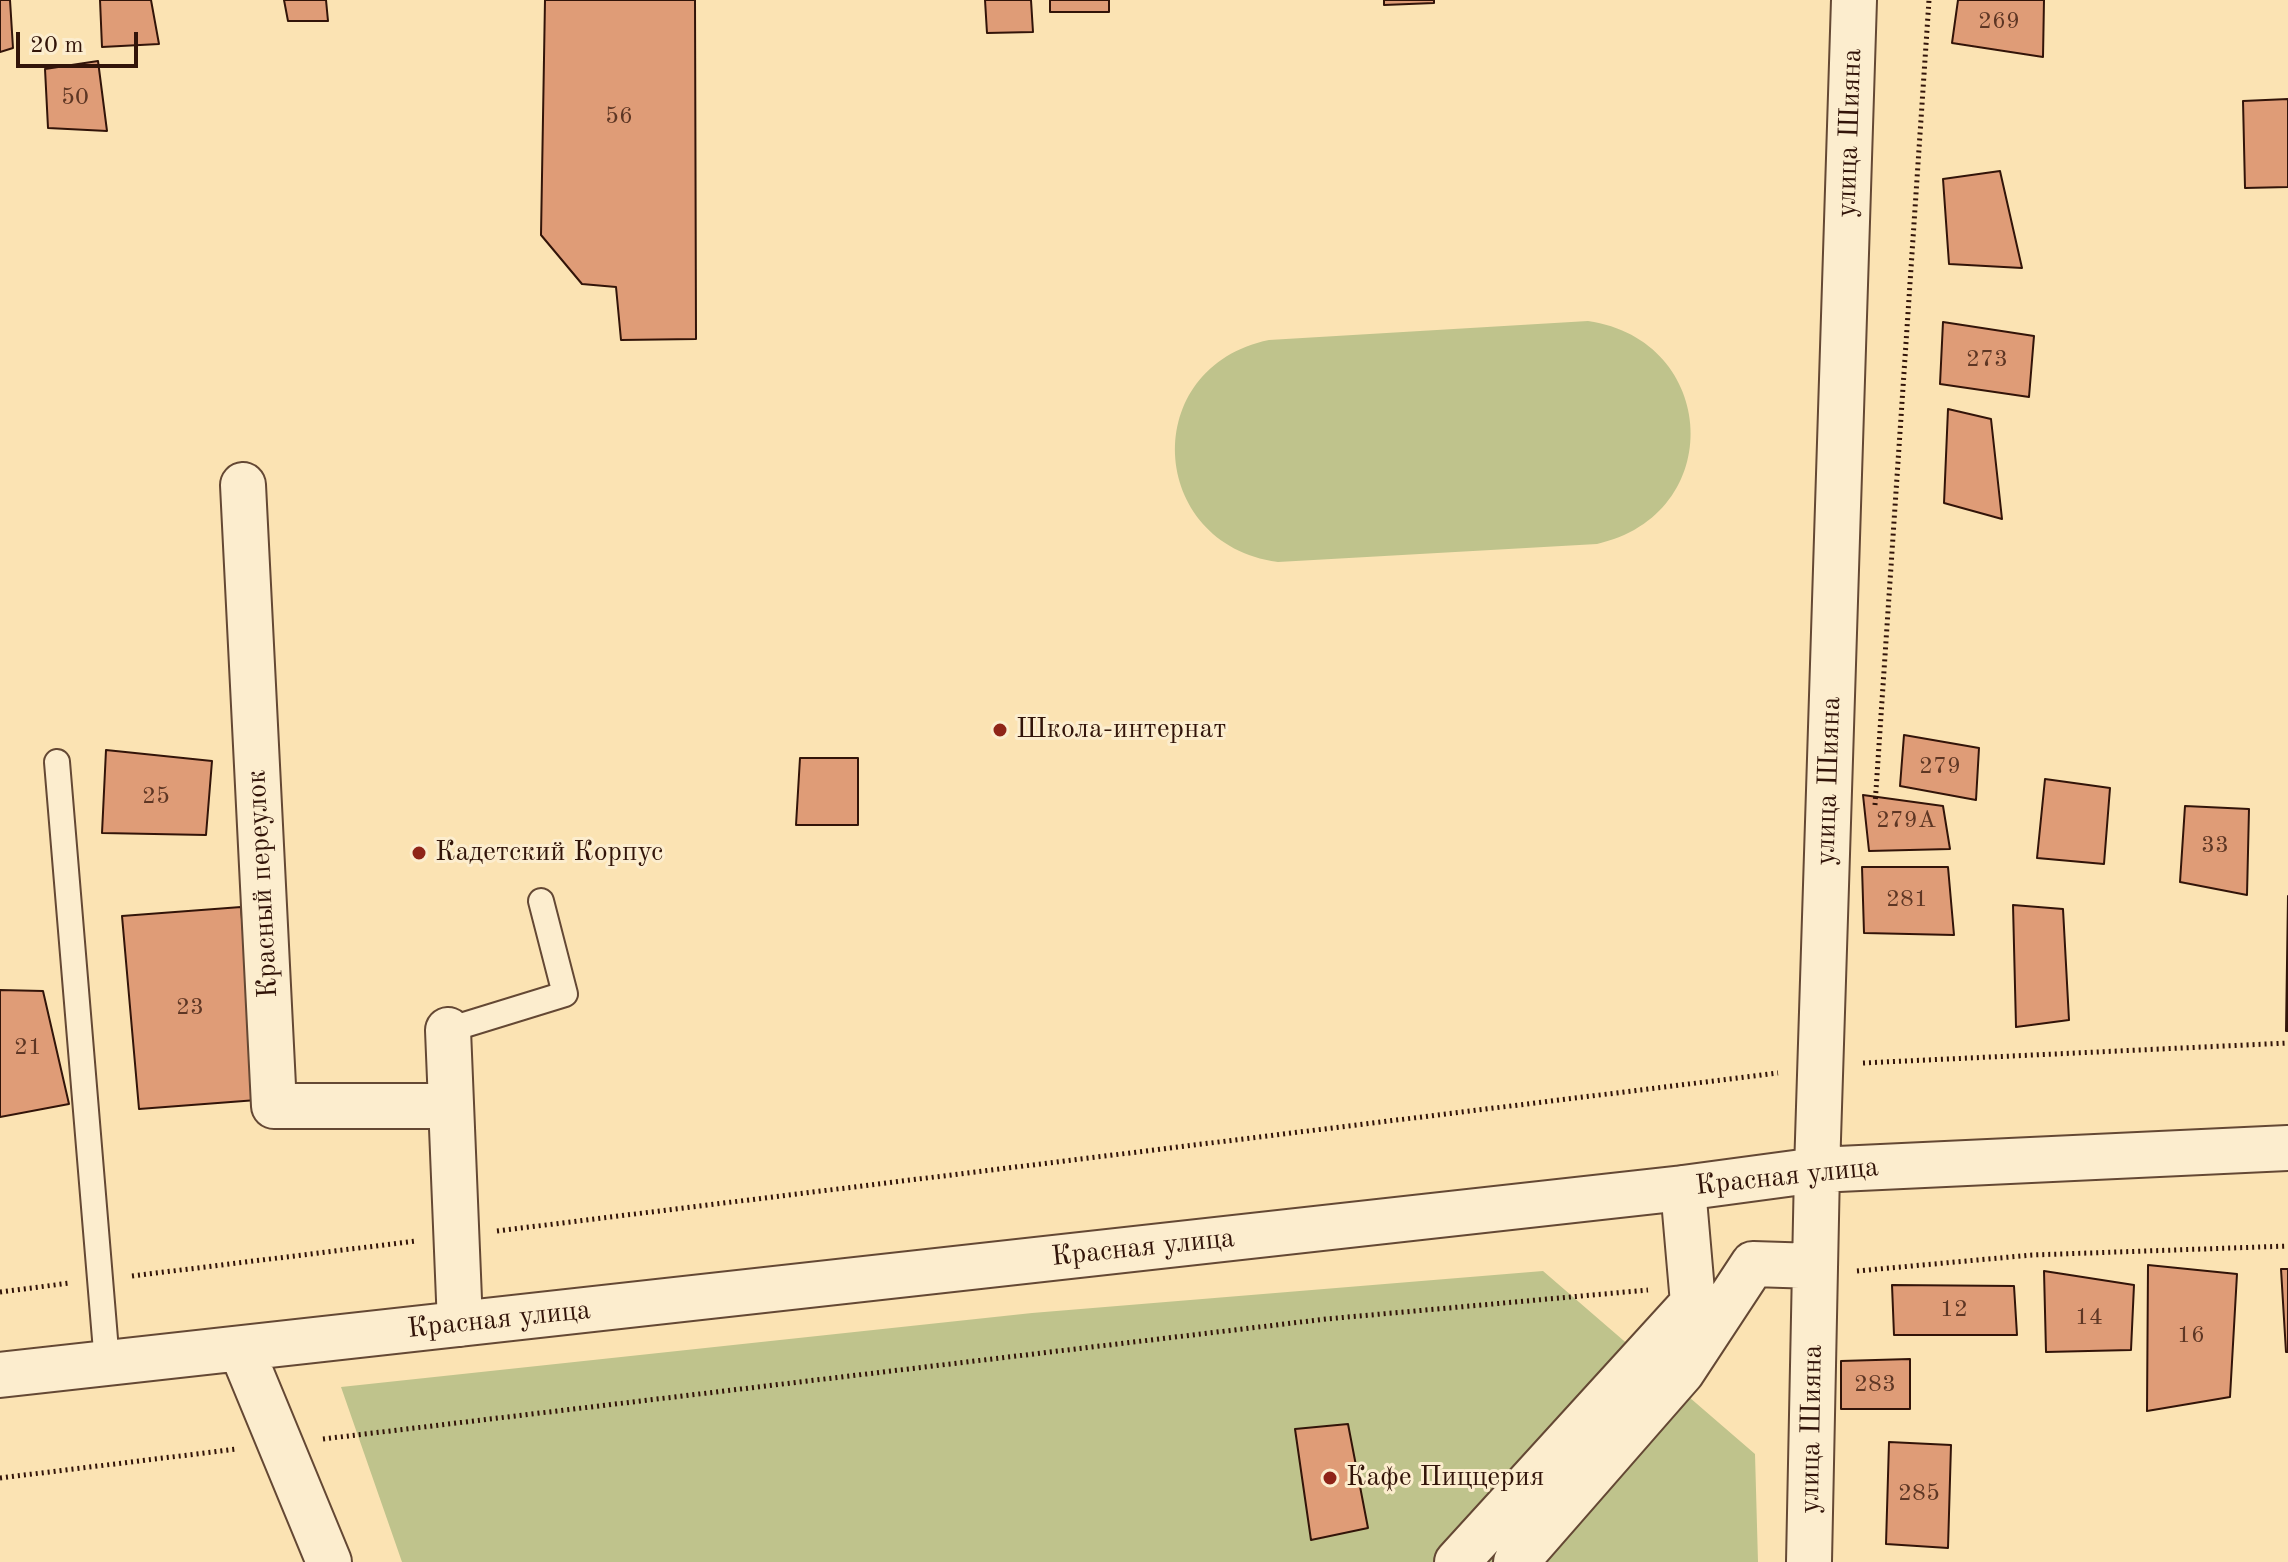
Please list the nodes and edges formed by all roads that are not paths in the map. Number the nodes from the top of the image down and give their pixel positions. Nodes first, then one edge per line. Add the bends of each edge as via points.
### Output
1 (1854, 0) edge
2 (243, 485) dead end
3 (57, 762) dead end
4 (541, 901) dead end
5 (448, 1030) joint
6 (451, 1106) junction
7 (2288, 1148) edge
8 (1817, 1170) junction
9 (1683, 1188) junction
10 (1830, 1269) junction
11 (460, 1324) junction
12 (241, 1349) junction
13 (107, 1363) junction
14 (0, 1375) edge
15 (329, 1562) edge
16 (1457, 1562) edge
17 (1516, 1562) edge
18 (1809, 1562) edge

1 - 8 street, улица Шияна
2 - 6 street, Красный переулок via 274,1106
3 - 13 lane
4 - 5 lane via 565,994
5 - 6 street
6 - 11 street
7 - 8 street, Красная улица
8 - 9 street, Красная улица
8 - 10 street, улица Шияна
9 - 11 street, Красная улица
9 - 16 street via 1693,1303
10 - 17 street via 1753,1264 1682,1372
10 - 18 street, улица Шияна
11 - 12 street, Красная улица
12 - 13 street, Красная улица
12 - 15 street
13 - 14 street, Красная улица

